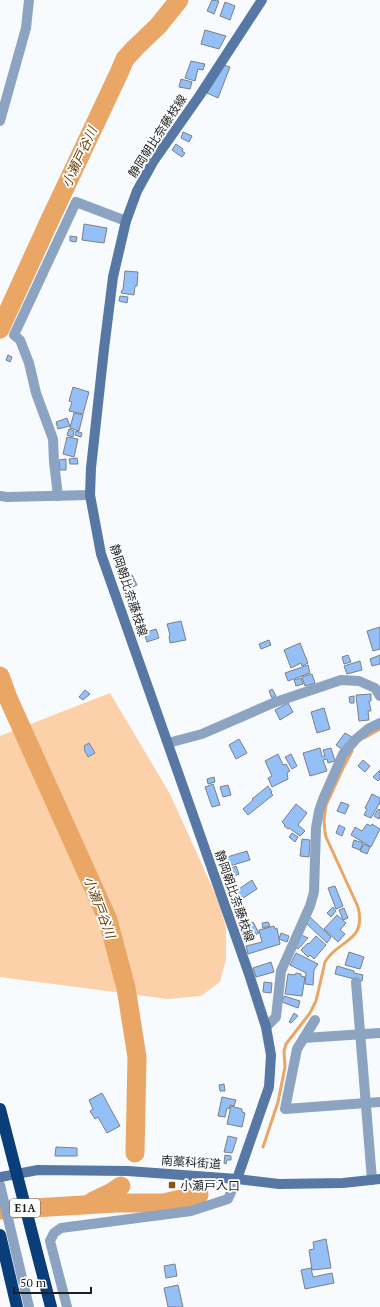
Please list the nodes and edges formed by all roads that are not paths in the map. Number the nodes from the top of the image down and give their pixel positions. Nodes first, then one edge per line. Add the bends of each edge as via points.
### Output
1 (29, 0) edge
2 (262, 0) edge
3 (0, 122) edge
4 (126, 221) junction
5 (90, 495) junction
6 (0, 496) edge
7 (58, 496) junction
8 (380, 696) edge
9 (380, 723) edge
10 (168, 743) junction
11 (356, 982) dead end
12 (315, 1020) dead end
13 (266, 1028) junction
14 (380, 1033) edge
15 (359, 1034) junction
16 (304, 1038) junction
17 (380, 1102) edge
18 (365, 1104) junction
19 (0, 1109) edge
20 (0, 1177) edge
21 (237, 1179) junction
22 (376, 1179) edge
23 (0, 1185) edge
24 (0, 1235) edge
25 (17, 1307) edge
26 (29, 1307) edge
27 (51, 1307) edge
28 (67, 1307) edge

1 - 3 street via 26,28
2 - 4 main road, 静岡朝比奈藤枝線 via 153,162 137,191
4 - 5 main road, 静岡朝比奈藤枝線 via 112,284
4 - 7 street via 76,202 14,335 20,340 29,363 36,393 53,439
5 - 7 street
5 - 10 main road, 静岡朝比奈藤枝線 via 101,554
6 - 7 street
8 - 10 street via 375,688 364,683 341,680 273,703 202,734
9 - 13 street via 356,739 343,754 324,797 316,828 314,892 281,971 276,1017
10 - 13 main road, 静岡朝比奈藤枝線
11 - 15 street
12 - 16 street
13 - 21 main road, 静岡朝比奈藤枝線 via 271,1055 269,1087
14 - 15 street
15 - 16 street
15 - 18 street
16 - 18 street via 297,1049 284,1109
17 - 18 street
18 - 22 street
19 - 27 highway, E1A, bridge
20 - 21 main road, 南藁科街道 via 38,1170 128,1171
21 - 22 main road, 南藁科街道 via 279,1184 343,1183
21 - 28 street via 228,1200 191,1210 61,1228 54,1233 50,1240
23 - 26 street
24 - 25 highway

